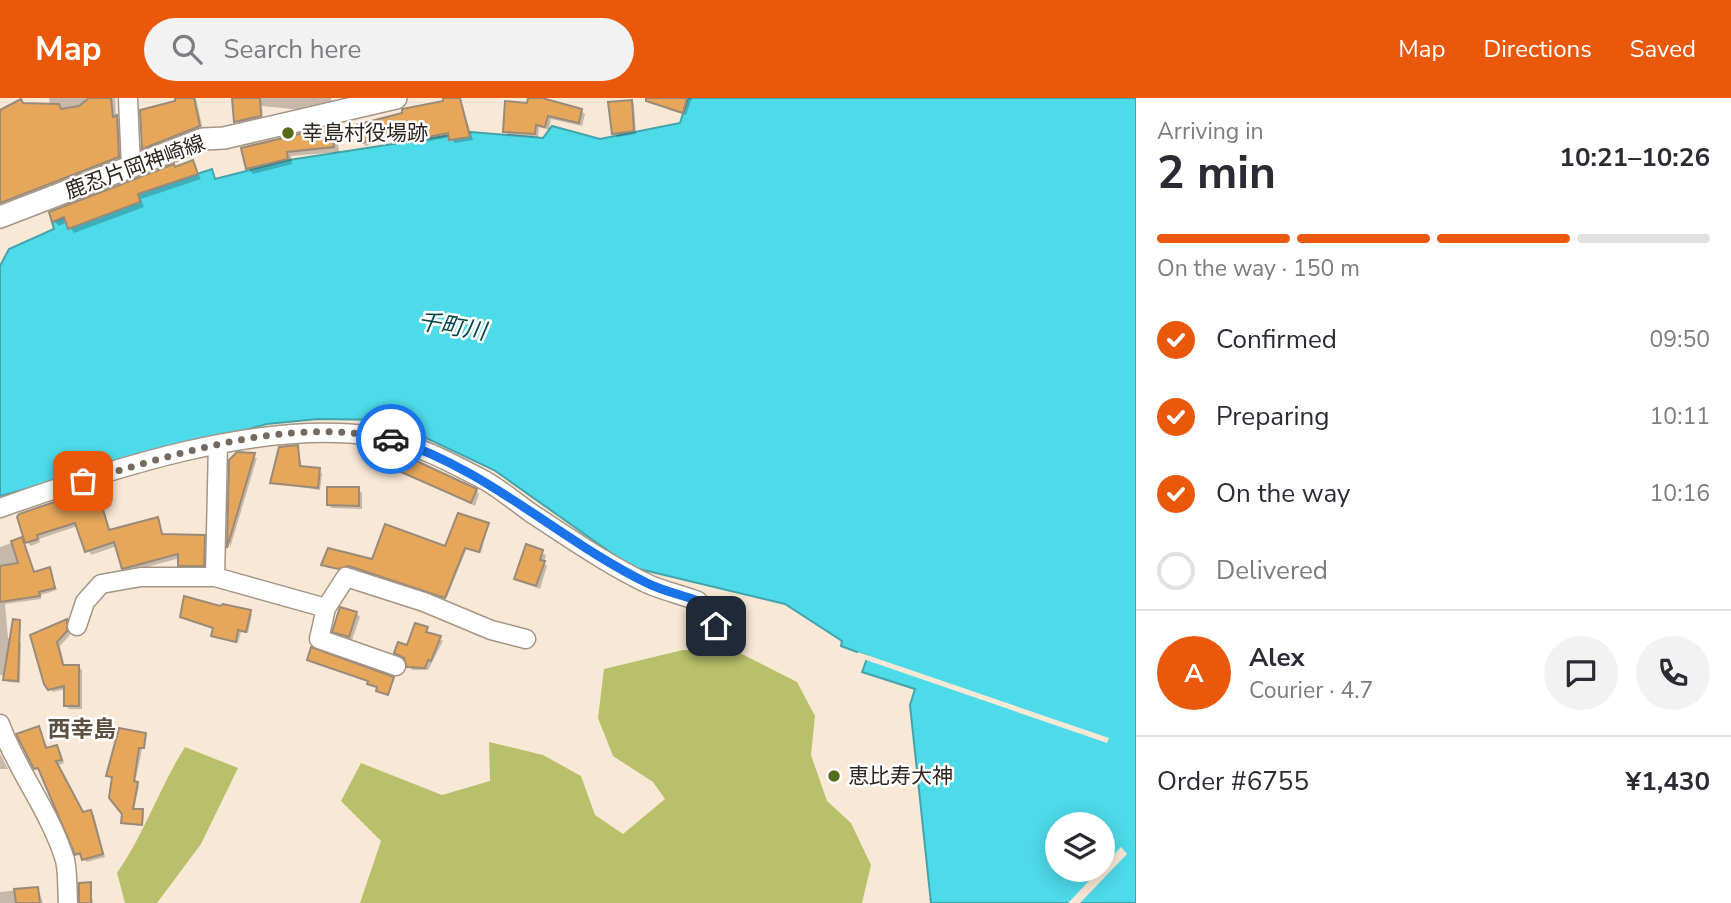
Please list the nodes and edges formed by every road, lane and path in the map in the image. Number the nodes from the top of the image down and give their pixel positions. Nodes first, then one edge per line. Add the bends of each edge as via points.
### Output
1 (128, 98) edge
2 (396, 98) edge
3 (131, 167) junction
4 (0, 217) edge
5 (218, 444) junction
6 (0, 508) edge
7 (215, 577) junction
8 (326, 608) junction
9 (77, 626) dead end
10 (716, 626) dead end
11 (526, 639) dead end
12 (396, 666) dead end
13 (0, 724) edge
14 (68, 903) edge

1 - 3 street
2 - 3 main road, 鹿忍片岡神崎線 via 225,138 203,139
3 - 4 main road, 鹿忍片岡神崎線
5 - 6 street via 62,486
5 - 7 street
5 - 10 street via 335,432 404,443 490,483 649,584 698,601 709,623
7 - 8 street
7 - 9 street via 141,577 101,584 85,602
8 - 11 street via 346,577
8 - 12 street via 319,639
13 - 14 street via 65,862

